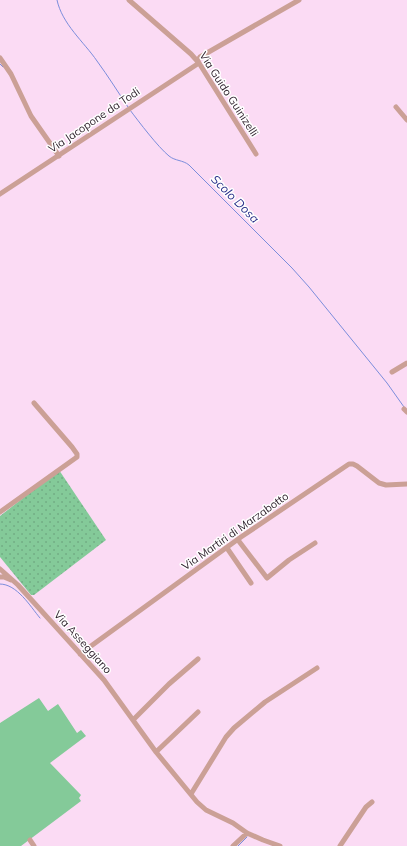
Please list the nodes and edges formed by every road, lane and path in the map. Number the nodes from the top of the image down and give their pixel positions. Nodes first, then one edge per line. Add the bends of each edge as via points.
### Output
1 (129, 0) edge
2 (299, 0) edge
3 (0, 58) edge
4 (198, 62) junction
5 (396, 107) dead end
6 (407, 120) edge
7 (256, 154) dead end
8 (59, 156) junction
9 (0, 194) edge
10 (407, 363) edge
11 (392, 372) dead end
12 (34, 403) dead end
13 (407, 484) edge
14 (0, 512) edge
15 (238, 540) junction
16 (315, 543) dead end
17 (227, 548) junction
18 (1, 568) edge
19 (1, 577) edge
20 (14, 581) junction
21 (251, 583) dead end
22 (80, 654) junction
23 (198, 659) dead end
24 (317, 668) dead end
25 (198, 712) dead end
26 (133, 720) junction
27 (156, 752) junction
28 (190, 794) junction
29 (372, 802) dead end
30 (247, 833) junction
31 (30, 840) dead end
32 (34, 846) edge
33 (233, 846) edge
34 (280, 846) edge
35 (340, 846) edge

1 - 4 street, Via Guido Guinizelli
2 - 4 street, Via Jacopone da Todi via 200,57
3 - 8 street via 32,116
4 - 7 street, Via Guido Guinizelli
4 - 8 street, Via Jacopone da Todi
5 - 6 street
8 - 9 street, Via Jacopone da Todi
10 - 11 street
12 - 14 street via 77,457
13 - 15 street, Via Martiri di Marzabotto via 379,483 357,466 350,464
15 - 16 street via 265,578
15 - 17 street, Via Martiri di Marzabotto
17 - 21 street
17 - 22 street, Via Martiri di Marzabotto
18 - 19 street, Via Asseggiano
18 - 20 street, Via Asseggiano
19 - 20 street, Via Asseggiano
20 - 22 street, Via Asseggiano
22 - 26 street, Via Asseggiano
23 - 26 street
24 - 28 street via 265,702 234,728
25 - 27 street
26 - 27 street, Via Asseggiano
27 - 28 street, Via Asseggiano
28 - 30 street, Via Asseggiano via 206,810 234,823
29 - 35 street
30 - 33 street
30 - 34 street, Via Asseggiano
31 - 32 street

